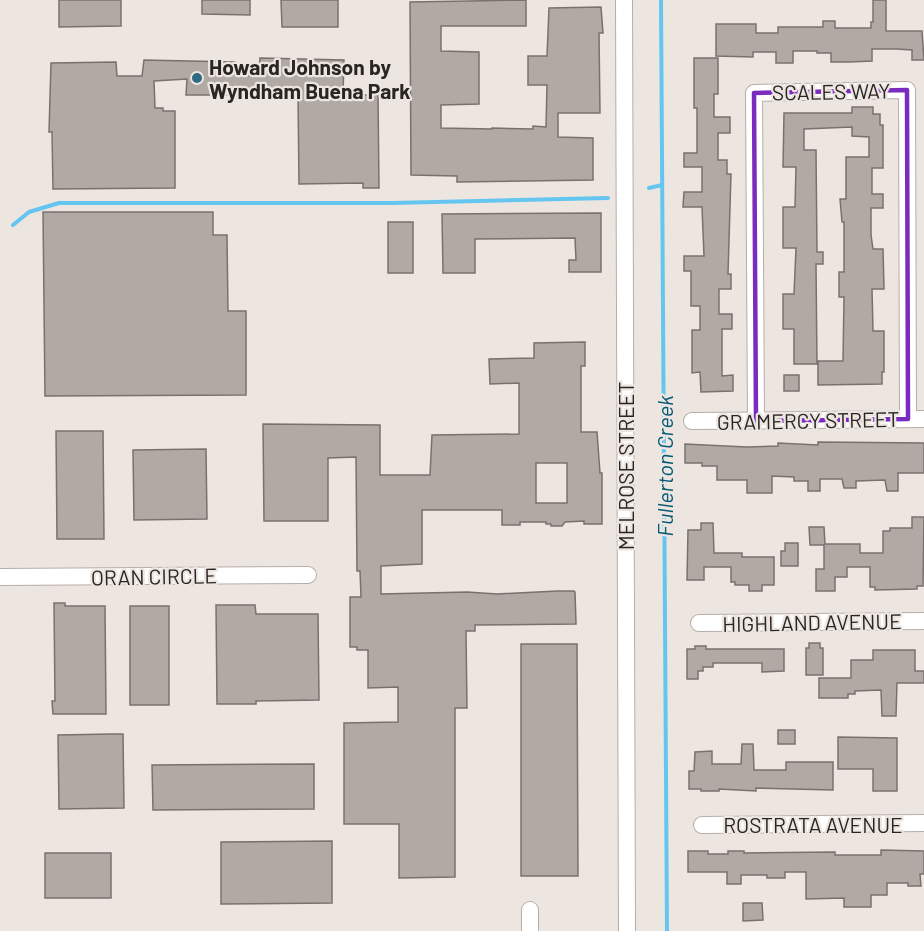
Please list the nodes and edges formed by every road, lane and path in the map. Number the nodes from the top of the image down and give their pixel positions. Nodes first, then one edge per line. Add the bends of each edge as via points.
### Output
1 (624, 0) edge
2 (916, 419) edge
3 (692, 421) dead end
4 (756, 421) junction
5 (308, 574) dead end
6 (0, 577) edge
7 (924, 621) edge
8 (699, 623) dead end
9 (924, 823) edge
10 (702, 825) dead end
11 (530, 910) dead end
12 (530, 931) edge
13 (627, 931) edge

1 - 13 street, MELROSE STREET
2 - 4 street, GRAMERCY STREET
2 - 4 street, SCALES WAY via 907,90 754,93
3 - 4 street, GRAMERCY STREET
5 - 6 street, ORAN CIRCLE
7 - 8 street, HIGHLAND AVENUE
9 - 10 street, ROSTRATA AVENUE
11 - 12 street

